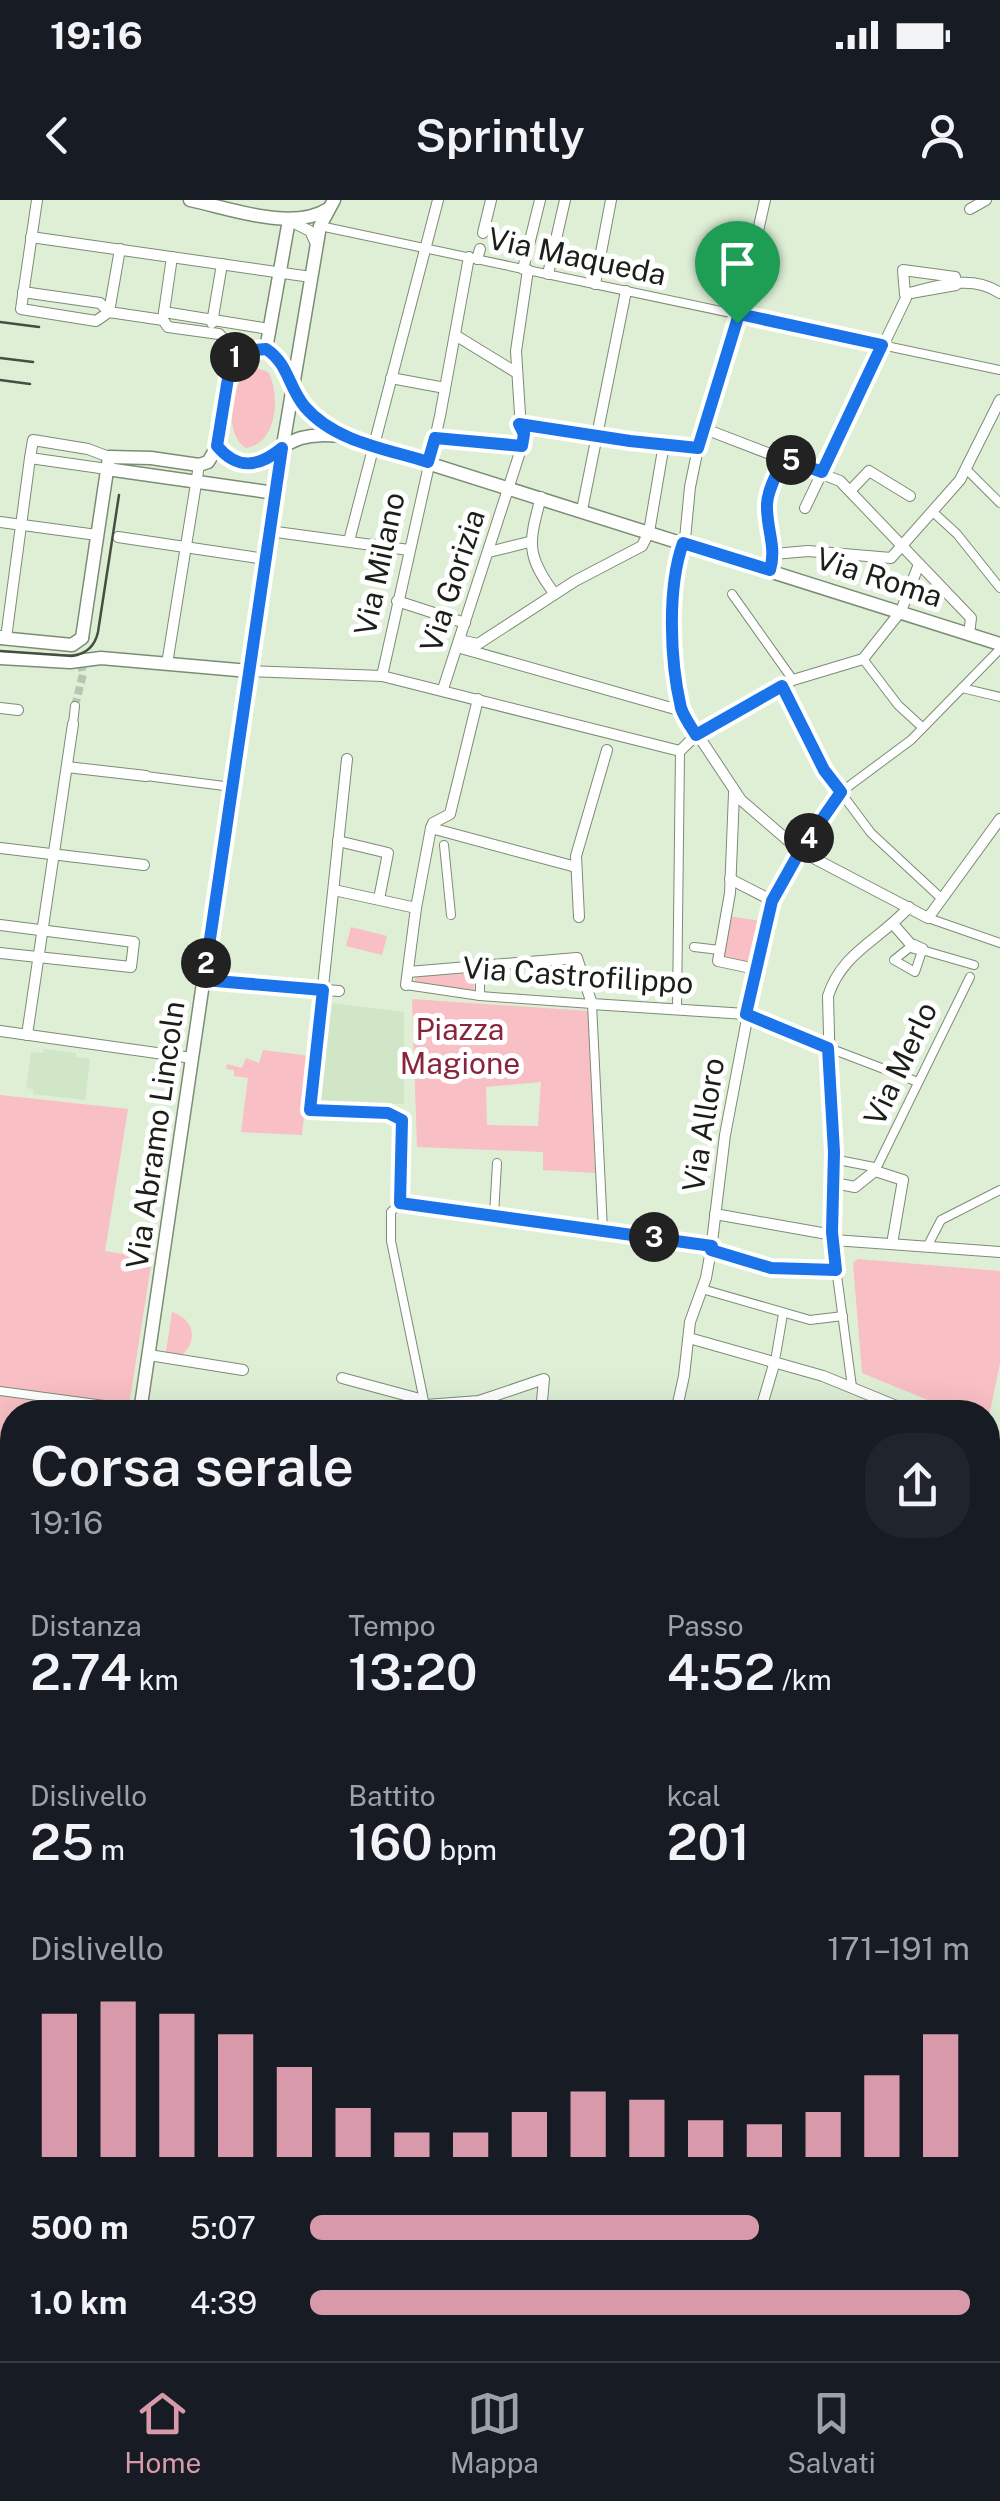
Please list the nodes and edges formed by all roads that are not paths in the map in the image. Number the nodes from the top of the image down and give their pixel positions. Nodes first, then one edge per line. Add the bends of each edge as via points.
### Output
1 (37, 200) edge
2 (190, 200) edge
3 (438, 200) edge
4 (491, 200) edge
5 (540, 200) edge
6 (565, 200) edge
7 (612, 200) edge
8 (765, 200) edge
9 (986, 200) edge
10 (332, 204) edge
11 (970, 209) dead end
12 (283, 219) junction
13 (320, 226) junction
14 (483, 234) dead end
15 (31, 237) junction
16 (317, 246) junction
17 (426, 248) junction
18 (120, 250) junction
19 (475, 255) junction
20 (172, 257) junction
21 (222, 264) junction
22 (526, 270) junction
23 (273, 272) junction
24 (548, 274) junction
25 (311, 277) junction
26 (956, 282) junction
27 (595, 284) junction
28 (626, 291) junction
29 (23, 292) junction
30 (1000, 293) edge
31 (904, 294) junction
32 (109, 312) junction
33 (739, 314) junction
34 (163, 316) junction
35 (212, 320) junction
36 (269, 329) junction
37 (211, 334) junction
38 (454, 334) junction
39 (882, 345) junction
40 (266, 349) junction
41 (231, 360) junction
42 (1000, 370) edge
43 (517, 373) junction
44 (392, 378) junction
45 (292, 388) junction
46 (445, 388) junction
47 (1000, 400) edge
48 (519, 424) junction
49 (705, 430) junction
50 (342, 436) junction
51 (597, 436) junction
52 (435, 438) junction
53 (664, 444) junction
54 (217, 446) junction
55 (374, 446) junction
56 (522, 446) junction
57 (282, 448) junction
58 (698, 448) junction
59 (30, 458) junction
60 (784, 458) junction
61 (428, 462) junction
62 (199, 465) junction
63 (107, 470) junction
64 (966, 470) junction
65 (822, 472) junction
66 (196, 482) junction
67 (510, 488) junction
68 (850, 490) junction
69 (275, 493) junction
70 (910, 496) dead end
71 (540, 497) junction
72 (1000, 503) edge
73 (805, 508) dead end
74 (582, 510) junction
75 (932, 512) junction
76 (0, 522) edge
77 (21, 525) junction
78 (269, 532) junction
79 (649, 532) junction
80 (98, 535) junction
81 (118, 537) dead end
82 (349, 542) junction
83 (529, 542) junction
84 (683, 543) junction
85 (185, 548) junction
86 (902, 549) junction
87 (408, 550) junction
88 (488, 552) junction
89 (774, 554) junction
90 (265, 559) junction
91 (919, 564) junction
92 (770, 570) junction
93 (1000, 588) edge
94 (554, 593) junction
95 (732, 594) dead end
96 (398, 601) junction
97 (900, 611) junction
98 (465, 623) junction
99 (969, 634) junction
100 (2, 637) edge
101 (82, 638) junction
102 (458, 643) junction
103 (1000, 647) edge
104 (0, 658) edge
105 (102, 658) junction
106 (862, 660) junction
107 (167, 664) junction
108 (249, 671) junction
109 (382, 676) junction
110 (788, 683) junction
111 (962, 688) junction
112 (443, 689) junction
113 (1000, 697) edge
114 (478, 699) junction
115 (75, 706) tunnel mouth
116 (0, 708) edge
117 (18, 710) dead end
118 (682, 711) junction
119 (73, 724) joint
120 (922, 727) junction
121 (696, 735) junction
122 (609, 741) junction
123 (680, 750) junction
124 (346, 758) dead end
125 (67, 766) junction
126 (146, 776) joint
127 (232, 788) junction
128 (734, 792) junction
129 (841, 792) junction
130 (1000, 819) edge
131 (431, 828) junction
132 (338, 841) junction
133 (444, 845) dead end
134 (0, 848) edge
135 (800, 851) junction
136 (54, 855) junction
137 (144, 865) dead end
138 (576, 867) junction
139 (730, 880) junction
140 (333, 895) junction
141 (941, 898) junction
142 (380, 899) junction
143 (772, 901) junction
144 (908, 907) junction
145 (416, 908) junction
146 (452, 915) dead end
147 (579, 917) dead end
148 (928, 918) junction
149 (894, 924) junction
150 (0, 925) edge
151 (42, 930) junction
152 (1000, 943) edge
153 (694, 947) dead end
154 (917, 948) joint
155 (720, 950) junction
156 (0, 953) edge
157 (38, 958) junction
158 (480, 965) junction
159 (974, 965) dead end
160 (756, 969) junction
161 (408, 972) junction
162 (970, 977) dead end
163 (204, 980) junction
164 (406, 985) joint
165 (323, 990) junction
166 (339, 991) dead end
167 (480, 996) junction
168 (592, 1004) junction
169 (677, 1009) junction
170 (746, 1014) junction
171 (0, 1031) edge
172 (27, 1035) junction
173 (828, 1048) junction
174 (192, 1058) junction
175 (918, 1082) junction
176 (838, 1160) dead end
177 (498, 1163) dead end
178 (874, 1169) junction
179 (834, 1183) junction
180 (1000, 1190) edge
181 (400, 1203) junction
182 (715, 1214) junction
183 (494, 1215) junction
184 (603, 1230) junction
185 (834, 1238) junction
186 (892, 1244) junction
187 (926, 1247) junction
188 (711, 1248) junction
189 (1000, 1252) edge
190 (836, 1267) junction
191 (702, 1288) junction
192 (783, 1314) junction
193 (842, 1316) junction
194 (689, 1338) junction
195 (149, 1356) junction
196 (775, 1358) junction
197 (242, 1370) dead end
198 (342, 1378) dead end
199 (852, 1387) junction
200 (0, 1392) edge
201 (64, 1400) edge
202 (142, 1400) edge
203 (418, 1400) edge
204 (423, 1400) edge
205 (494, 1400) edge
206 (542, 1400) edge
207 (678, 1400) edge
208 (763, 1400) edge
209 (883, 1400) edge

1 - 15 street
2 - 12 street
3 - 17 street
4 - 14 street
5 - 22 street
6 - 24 street
7 - 27 street
8 - 33 street
9 - 11 street
10 - 12 street via 314,217
10 - 13 street
12 - 16 street via 310,231
12 - 23 street
13 - 16 street, Via Abramo Lincoln
13 - 17 street, Via Maqueda
15 - 18 street
15 - 29 street
16 - 25 street, Via Abramo Lincoln
17 - 19 street, Via Maqueda
17 - 44 street
18 - 20 street
18 - 32 street
19 - 22 street, Via Maqueda
19 - 38 street, Via Milano
20 - 21 street
20 - 34 street
21 - 23 street
21 - 35 street
22 - 24 street, Via Maqueda
22 - 43 street
23 - 25 street
23 - 36 street
24 - 27 street, Via Maqueda
25 - 45 street, Via Abramo Lincoln
26 - 30 street
26 - 31 street
26 - 31 street via 903,270
27 - 28 street, Via Maqueda
28 - 33 street, Via Maqueda
28 - 51 street
29 - 32 street via 100,303
29 - 32 street via 21,309 96,321
31 - 39 street
32 - 34 street
33 - 39 street, Via Maqueda
33 - 49 street
34 - 35 street
34 - 37 street via 168,328
35 - 36 street
35 - 37 street
36 - 40 street
37 - 41 street via 226,339
38 - 43 street
38 - 46 street, Via Milano
39 - 42 street, Via Maqueda
39 - 65 street
40 - 41 street
40 - 45 street via 282,362
41 - 54 street
43 - 48 street
44 - 46 street
44 - 55 street
45 - 50 street
45 - 57 street, Via Abramo Lincoln
46 - 52 street, Via Milano
47 - 64 street
48 - 51 street
48 - 56 street
49 - 58 street
49 - 60 street
50 - 55 street, Via Roma
50 - 57 street via 299,438
51 - 53 street
51 - 74 street
52 - 56 street
52 - 61 street, Via Milano
53 - 58 street
53 - 79 street
54 - 57 street via 234,462 249,465
54 - 62 street
55 - 61 street, Via Roma
55 - 82 street
56 - 67 street, Via Gorizia
57 - 69 street, Via Abramo Lincoln
58 - 84 street
59 - 63 street
59 - 63 street via 33,440 88,448
59 - 77 street
60 - 65 street
60 - 89 street via 768,496
61 - 67 street, Via Roma
61 - 87 street, Via Milano
62 - 63 street via 151,458
62 - 66 street
63 - 66 street
63 - 80 street
64 - 72 street
64 - 75 street
65 - 68 street
65 - 73 street
66 - 69 street
66 - 85 street
67 - 71 street, Via Roma
67 - 88 street, Via Gorizia
68 - 70 street via 869,472
68 - 86 street
69 - 78 street, Via Abramo Lincoln
71 - 74 street, Via Roma
71 - 83 street
74 - 79 street, Via Roma
75 - 86 street
75 - 93 street
76 - 77 street
77 - 80 street
77 - 100 street
78 - 82 street
78 - 90 street, Via Abramo Lincoln
79 - 84 street, Via Roma
79 - 94 street via 642,546
80 - 101 street
81 - 85 street
82 - 87 street
83 - 88 street
83 - 94 street
84 - 92 street, Via Roma
84 - 118 street via 672,626
85 - 90 street
85 - 107 street
86 - 89 street via 892,558
86 - 91 street
87 - 96 street, Via Milano
88 - 98 street, Via Gorizia
89 - 92 street
90 - 108 street, Via Abramo Lincoln
91 - 97 street
91 - 99 street via 971,618
92 - 97 street, Via Roma
94 - 102 street via 478,644
95 - 110 street
96 - 98 street
96 - 109 street, Via Milano
97 - 99 street, Via Roma
97 - 106 street
98 - 102 street, Via Gorizia
99 - 103 street, Via Roma
100 - 101 street via 72,646
101 - 105 street
102 - 112 street, Via Gorizia
102 - 118 street
103 - 111 street
104 - 105 street
105 - 107 street
106 - 110 street
106 - 120 street
107 - 108 street
108 - 109 street
108 - 127 street, Via Abramo Lincoln
109 - 112 street
110 - 121 street
110 - 129 street via 824,770
111 - 113 street
111 - 120 street
112 - 114 street
114 - 122 street
114 - 131 street via 450,814
115 - 119 street
116 - 117 street
118 - 121 street
119 - 125 street
120 - 129 street
121 - 123 street
121 - 128 street
122 - 123 street
122 - 138 street
123 - 169 street
124 - 132 street
125 - 126 street
125 - 136 street
126 - 127 street
127 - 163 street, Via Abramo Lincoln
128 - 135 street
128 - 139 street
129 - 135 street
129 - 141 street via 871,833
130 - 141 street
131 - 138 street
131 - 145 street
132 - 140 street
132 - 142 street via 388,853
133 - 146 street
134 - 136 street
135 - 143 street, Via Alloro
135 - 144 street
136 - 137 street
136 - 151 street
138 - 147 street
139 - 143 street
139 - 155 street
140 - 142 street
140 - 165 street
141 - 148 street
142 - 145 street
143 - 160 street, Via Alloro
144 - 148 street
144 - 149 street
145 - 161 street
148 - 152 street
149 - 154 street
149 - 173 street via 836,973 828,996
150 - 151 street
151 - 157 street
151 - 157 street via 134,942 131,968
153 - 155 street
154 - 159 street
155 - 160 street via 718,961
156 - 157 street
157 - 172 street
158 - 161 street
158 - 167 street
158 - 168 street via 577,958
160 - 170 street, Via Alloro
161 - 164 street
162 - 175 street, Via Merlo
163 - 165 street
163 - 174 street, Via Abramo Lincoln
164 - 167 street, Via Castrofilippo
165 - 166 street
165 - 181 street via 310,1110 388,1113 402,1120
167 - 168 street, Via Castrofilippo
168 - 169 street, Via Castrofilippo
168 - 184 street
169 - 170 street, Via Castrofilippo
170 - 173 street, Via Castrofilippo
170 - 182 street, Via Alloro
171 - 172 street
172 - 174 street
173 - 175 street
173 - 179 street
174 - 195 street, Via Abramo Lincoln
175 - 178 street, Via Merlo
176 - 178 street
177 - 183 street
178 - 179 street via 855,1187
178 - 186 street via 903,1180
179 - 185 street
180 - 187 street via 942,1220
181 - 183 street
181 - 204 street via 391,1212 391,1241
182 - 185 street
182 - 188 street, Via Alloro
183 - 184 street
184 - 188 street
185 - 186 street
185 - 190 street
186 - 187 street
187 - 189 street
188 - 190 street via 771,1268
188 - 191 street, Via Alloro
190 - 193 street
191 - 192 street
191 - 194 street, Via Alloro
192 - 193 street via 810,1320
192 - 196 street
193 - 199 street
194 - 196 street
194 - 207 street, Via Alloro
195 - 197 street
195 - 202 street, Via Abramo Lincoln
196 - 199 street
196 - 208 street
198 - 203 street
199 - 209 street
200 - 201 street
205 - 206 street via 544,1379

